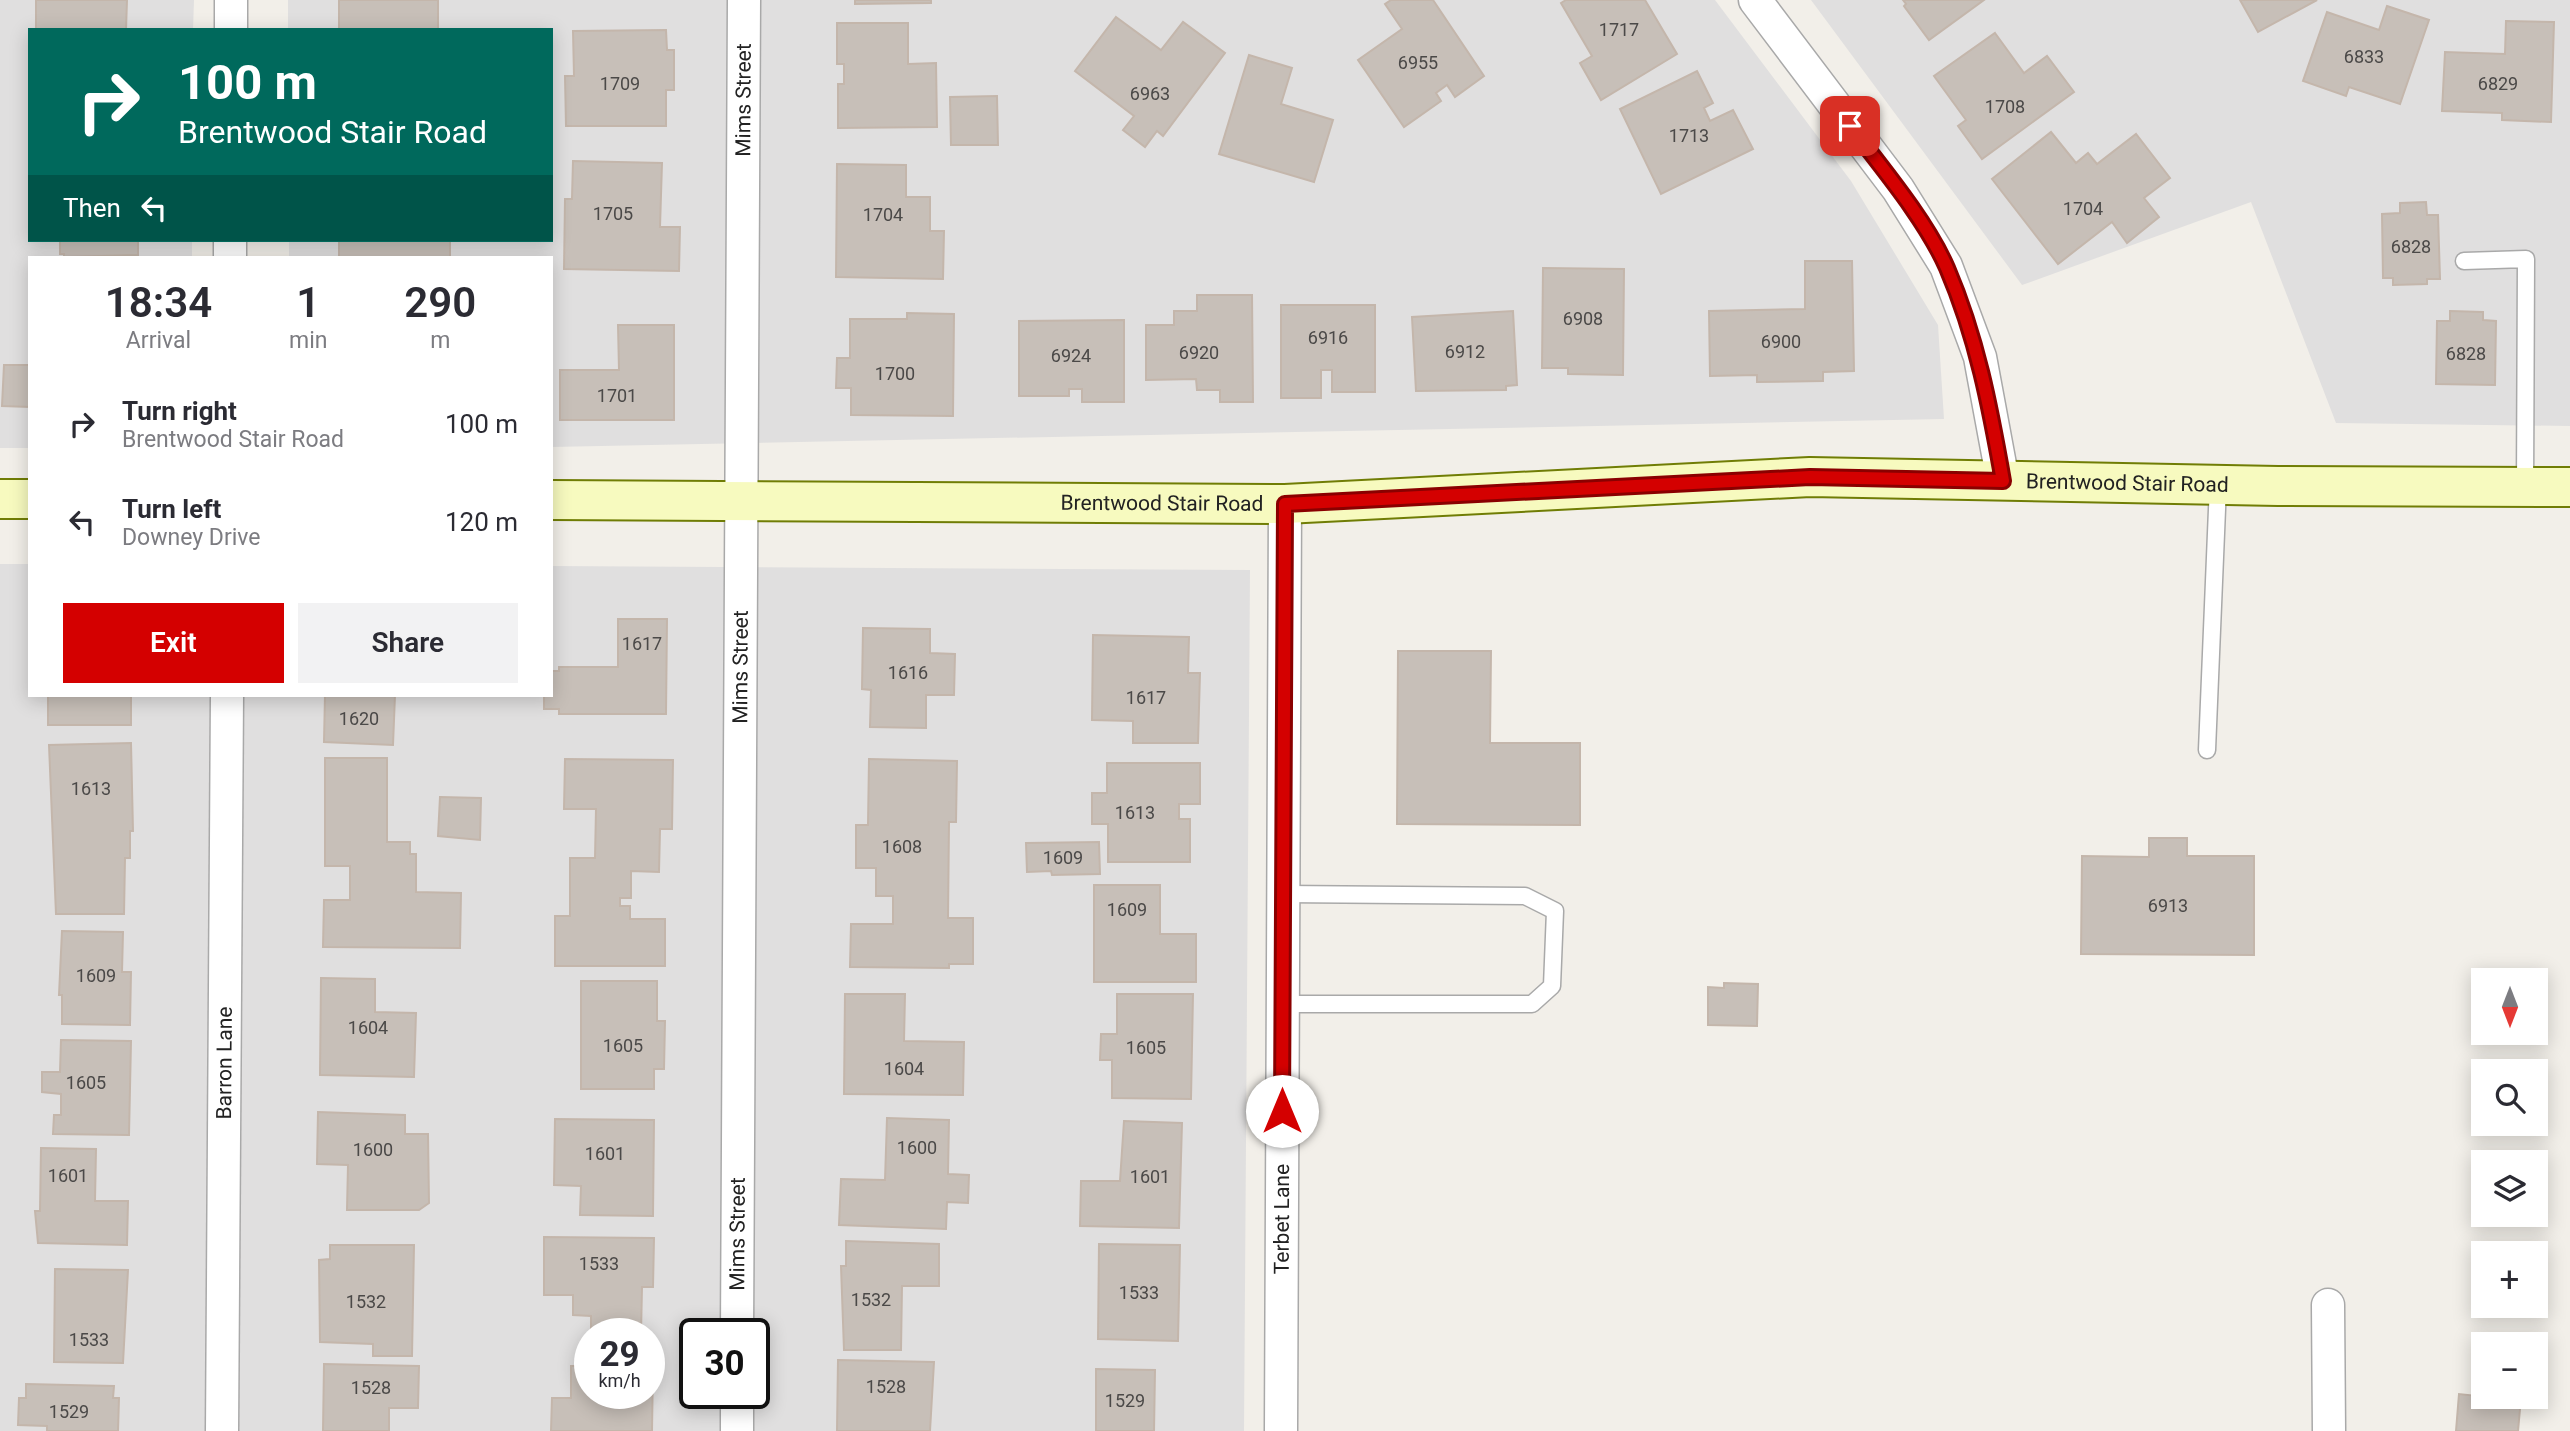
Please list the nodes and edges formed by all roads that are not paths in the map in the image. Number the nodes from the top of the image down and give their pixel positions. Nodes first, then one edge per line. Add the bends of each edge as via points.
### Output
1 (231, 0) edge
2 (744, 0) edge
3 (1755, 0) edge
4 (231, 28) edge
5 (2464, 261) dead end
6 (2003, 481) junction
7 (2218, 485) junction
8 (2525, 487) junction
9 (2570, 487) edge
10 (0, 499) edge
11 (28, 499) edge
12 (553, 500) edge
13 (742, 501) junction
14 (1285, 504) junction
15 (227, 697) edge
16 (2207, 750) dead end
17 (1283, 894) junction
18 (1283, 1004) junction
19 (2328, 1305) dead end
20 (737, 1318) edge
21 (737, 1409) edge
22 (222, 1431) edge
23 (737, 1431) edge
24 (1281, 1431) edge
25 (2329, 1431) edge

1 - 4 street
2 - 13 street, Mims Street
3 - 6 street via 1898,189 1946,266 1980,356
5 - 8 lane via 2526,259
6 - 7 main road, Brentwood Stair Road
6 - 14 main road, Brentwood Stair Road via 1810,477
7 - 8 main road, Brentwood Stair Road
7 - 16 lane
8 - 9 main road, Brentwood Stair Road
10 - 11 main road
12 - 13 main road, Brentwood Stair Road
13 - 14 main road, Brentwood Stair Road
13 - 20 street, Mims Street
14 - 17 street, Terbet Lane
15 - 22 street, Barron Lane
17 - 18 street, Terbet Lane
17 - 18 lane via 1525,896 1555,911 1552,986 1532,1004
18 - 24 street, Terbet Lane
19 - 25 street
21 - 23 street

